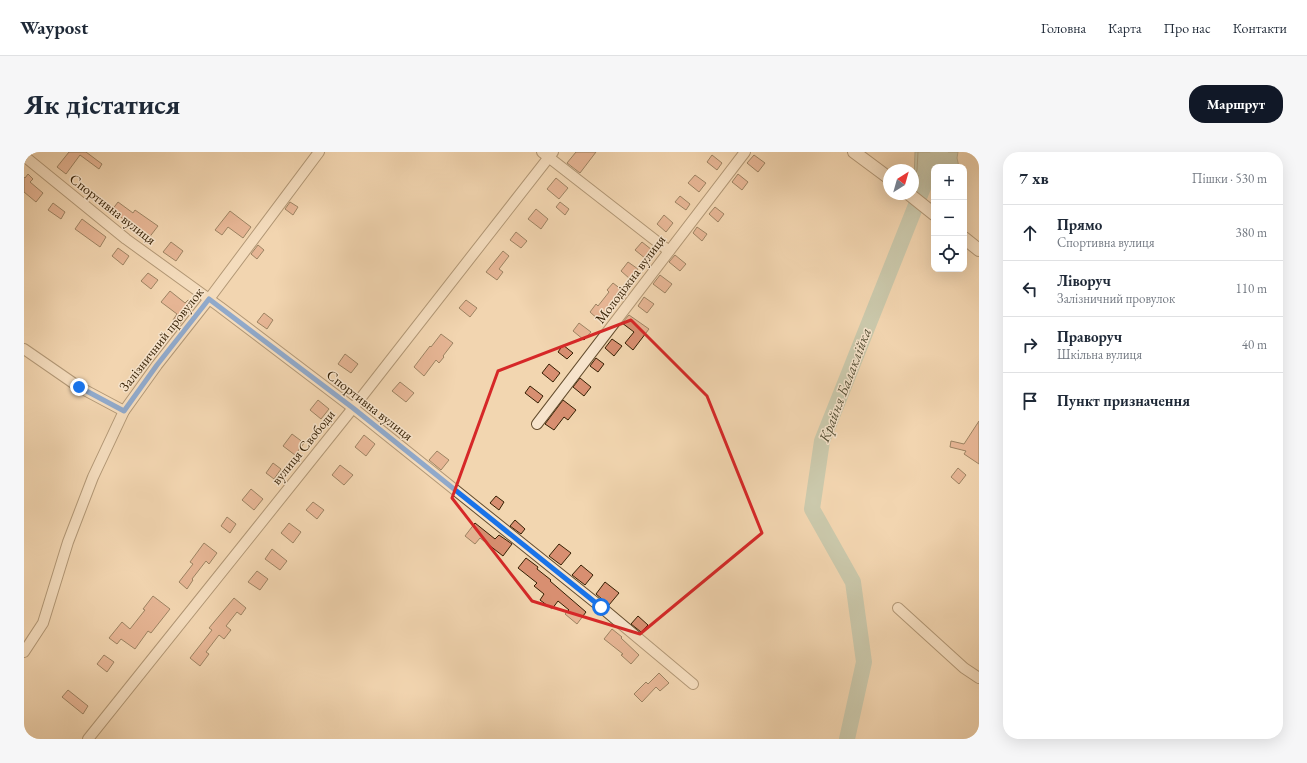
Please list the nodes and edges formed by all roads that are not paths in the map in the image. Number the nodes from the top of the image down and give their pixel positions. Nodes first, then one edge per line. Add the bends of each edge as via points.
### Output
1 (319, 152) edge
2 (745, 152) edge
3 (854, 152) edge
4 (548, 154) edge
5 (28, 156) edge
6 (883, 174) edge
7 (916, 200) edge
8 (931, 212) edge
9 (967, 240) edge
10 (979, 250) edge
11 (669, 251) junction
12 (209, 299) junction
13 (24, 349) edge
14 (353, 408) junction
15 (124, 411) junction
16 (537, 424) dead end
17 (898, 608) dead end
18 (24, 652) edge
19 (979, 678) edge
20 (693, 684) dead end
21 (88, 739) edge

1 - 12 street, Залізничний провулок
2 - 11 street, Молодіжна вулиця
3 - 6 street
4 - 11 street
4 - 14 street, вулиця Свободи
5 - 12 street, Спортивна вулиця via 126,239
7 - 8 street
9 - 10 street
11 - 16 street, Молодіжна вулиця
12 - 14 street, Спортивна вулиця
12 - 15 street, Залізничний провулок
13 - 15 street via 79,387
14 - 20 street, Спортивна вулиця
14 - 21 street, вулиця Свободи
15 - 18 street, Залізничний провулок via 92,477 42,624
17 - 19 street via 964,668

